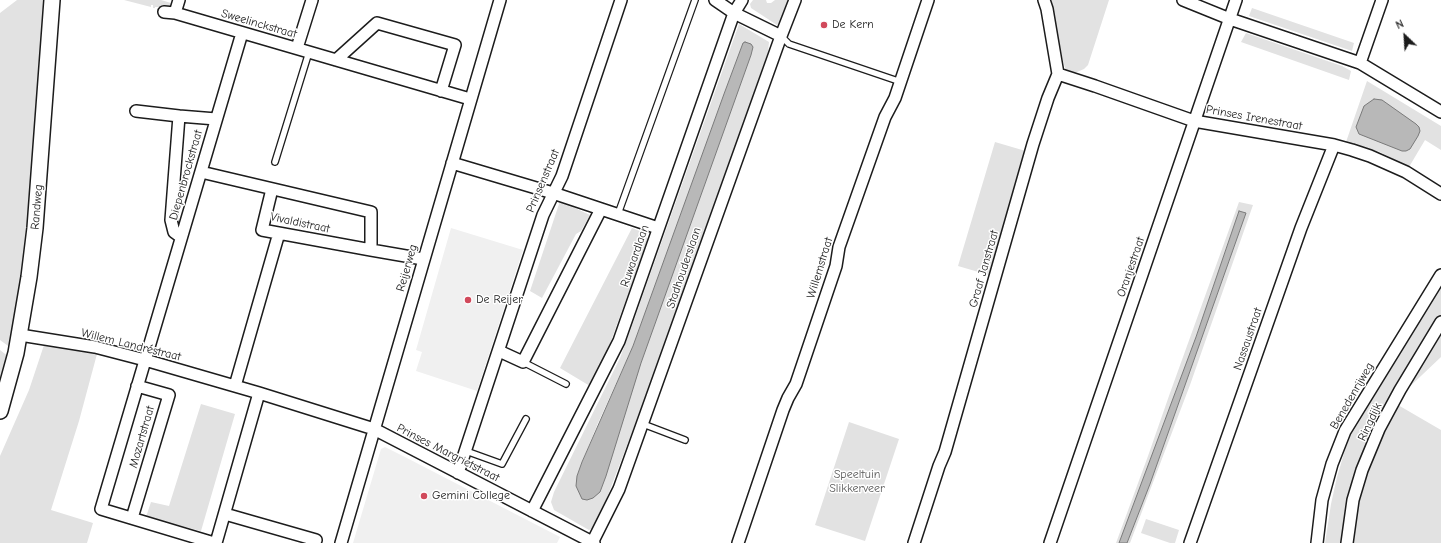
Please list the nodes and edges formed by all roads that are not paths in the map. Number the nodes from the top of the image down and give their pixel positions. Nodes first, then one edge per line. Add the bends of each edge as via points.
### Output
1 (52, 0) edge
2 (179, 0) edge
3 (312, 0) edge
4 (500, 0) edge
5 (621, 0) edge
6 (695, 0) edge
7 (715, 0) edge
8 (742, 0) edge
9 (795, 0) edge
10 (928, 0) edge
11 (1044, 0) edge
12 (1183, 0) edge
13 (1236, 0) edge
14 (1382, 0) edge
15 (164, 12) dead end
16 (176, 13) junction
17 (734, 13) junction
18 (1230, 18) junction
19 (242, 33) junction
20 (780, 36) junction
21 (297, 48) junction
22 (309, 52) junction
23 (336, 60) junction
24 (1360, 63) junction
25 (1058, 74) junction
26 (901, 82) junction
27 (441, 91) junction
28 (470, 99) junction
29 (136, 111) dead end
30 (1441, 112) edge
31 (179, 116) junction
32 (216, 119) junction
33 (1194, 121) junction
34 (1334, 145) junction
35 (275, 162) dead end
36 (452, 163) junction
37 (201, 172) junction
38 (272, 189) junction
39 (553, 192) junction
40 (1441, 194) edge
41 (601, 209) junction
42 (618, 214) junction
43 (658, 228) junction
44 (279, 233) junction
45 (181, 237) junction
46 (371, 250) junction
47 (423, 259) junction
48 (1441, 275) edge
49 (1441, 322) edge
50 (20, 335) junction
51 (499, 351) junction
52 (145, 360) junction
53 (523, 362) junction
54 (566, 384) dead end
55 (137, 386) junction
56 (235, 386) junction
57 (259, 393) junction
58 (0, 410) edge
59 (526, 419) dead end
60 (643, 424) junction
61 (374, 429) junction
62 (685, 440) dead end
63 (466, 451) junction
64 (458, 473) junction
65 (532, 511) junction
66 (225, 514) junction
67 (132, 518) junction
68 (316, 540) dead end
69 (215, 543) edge
70 (341, 543) edge
71 (593, 543) edge
72 (738, 543) edge
73 (914, 543) edge
74 (1050, 543) edge
75 (1190, 543) edge
76 (1317, 543) edge
77 (1347, 543) edge

1 - 50 street, Randweg via 35,228
2 - 16 street
3 - 21 street
4 - 28 street, Reijerweg
5 - 39 street, Prinsenstraat via 562,176
6 - 42 lane
7 - 17 street
8 - 17 street, Ruwaardlaan
9 - 20 street, Stadhouderslaan
10 - 26 street, Willemstraat
11 - 25 street
12 - 18 street
13 - 18 street, Oranjestraat
14 - 24 street
15 - 16 street, Sweelinckstraat
16 - 19 street, Sweelinckstraat
17 - 20 street
17 - 43 street, Ruwaardlaan
18 - 24 street
18 - 33 street, Oranjestraat
19 - 21 street, Sweelinckstraat
19 - 32 street, Diepenbrockstraat
20 - 26 lane via 789,44
20 - 60 street, Stadhouderslaan
21 - 22 street, Sweelinckstraat
22 - 23 street, Sweelinckstraat
22 - 35 lane
23 - 27 street, Sweelinckstraat
23 - 27 street via 377,23 456,45
24 - 30 street
25 - 33 street, Prinses Irenestraat
25 - 73 street, Graaf Janstraat via 1033,144 945,452
26 - 72 street, Willemstraat via 896,98 885,117 839,247 836,266 796,384 783,410
27 - 28 street, Sweelinckstraat
28 - 36 street, Reijerweg
29 - 31 street, Diepenbrockstraat
31 - 32 street, Diepenbrockstraat
31 - 45 street, Diepenbrockstraat via 171,220 174,232
32 - 37 street, Diepenbrockstraat
33 - 34 street, Prinses Irenestraat
33 - 74 street, Oranjestraat
34 - 40 street, Prinses Irenestraat via 1388,163
34 - 75 street, Nassaustraat via 1301,228
36 - 39 street
36 - 47 street, Reijerweg
37 - 38 street
37 - 45 street, Diepenbrockstraat
38 - 44 street, Vivaldistraat via 262,230
38 - 46 street via 371,212
39 - 41 street
39 - 51 street, Prinsenstraat via 530,252
41 - 42 street
41 - 53 street
42 - 43 street
43 - 65 street, Ruwaardlaan via 619,341
44 - 46 street, Vivaldistraat
44 - 56 street
45 - 52 street, Diepenbrockstraat
46 - 47 street, Vivaldistraat
47 - 61 street, Reijerweg
48 - 76 street, Benedenrijweg via 1345,431 1322,500
49 - 77 street, Ringdijk via 1400,390 1362,470 1353,500
50 - 52 street, Willem Landréstraat via 95,347
50 - 58 street, Randweg
51 - 53 street
51 - 63 street, Prinsenstraat
52 - 55 street, Mozartstraat
52 - 56 street, Willem Landréstraat
53 - 54 lane
55 - 67 street, Mozartstraat via 168,395
55 - 67 street, Mozartstraat via 101,509
56 - 57 street, Willem Landréstraat
57 - 61 street, Willem Landréstraat
57 - 66 street, Mozartstraat
59 - 63 lane via 502,464
60 - 62 lane
60 - 71 street, Stadhouderslaan via 619,489
61 - 64 street, Prinses Margrietstraat
61 - 70 street, Reijerweg
63 - 64 street, Prinsenstraat
64 - 65 street, Prinses Margrietstraat
65 - 71 street, Prinses Margrietstraat
66 - 68 street
66 - 69 street, Mozartstraat
67 - 69 street, Mozartstraat

